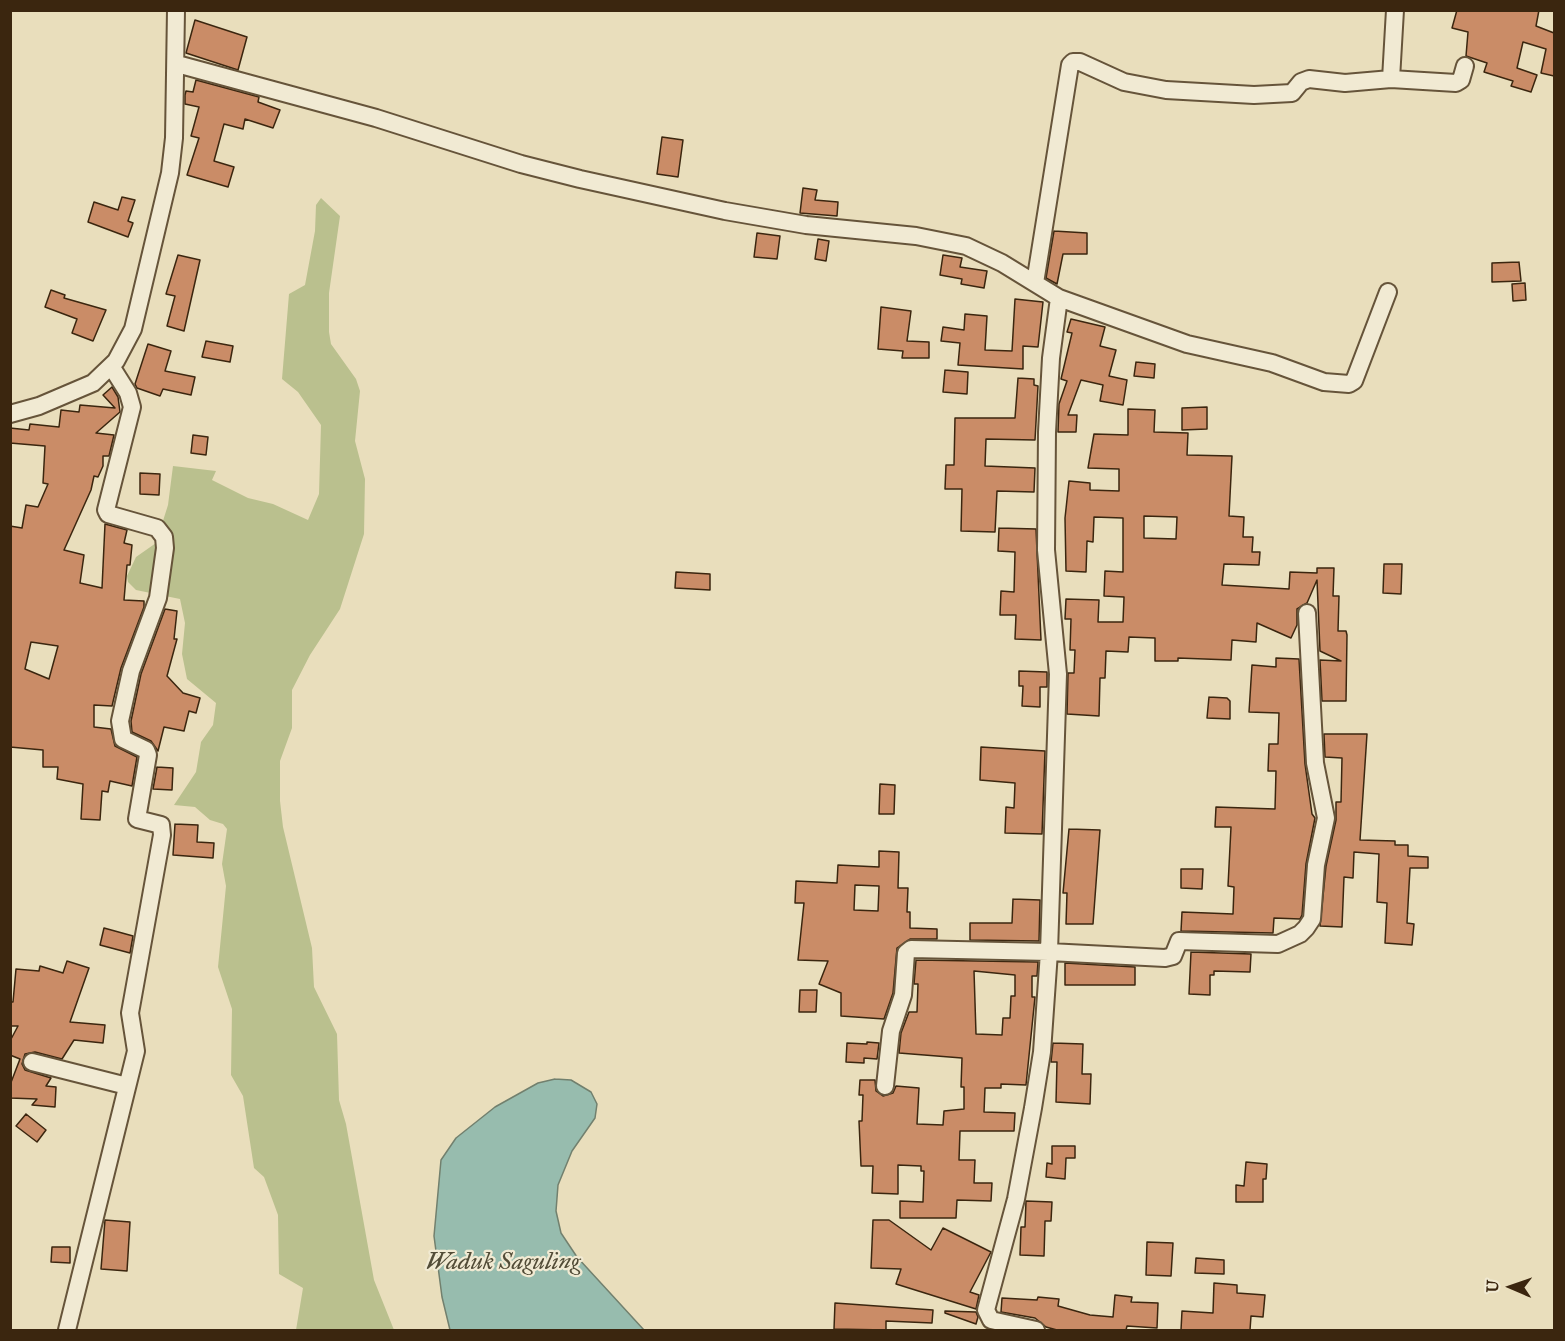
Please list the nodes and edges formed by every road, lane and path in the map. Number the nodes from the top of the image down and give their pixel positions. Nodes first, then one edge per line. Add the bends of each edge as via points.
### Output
1 (176, 10) edge
2 (1395, 10) edge
3 (177, 64) junction
4 (1465, 66) dead end
5 (1391, 79) junction
6 (1035, 283) junction
7 (1388, 292) dead end
8 (1059, 298) junction
9 (111, 366) junction
10 (10, 414) edge
11 (1307, 613) dead end
12 (1049, 952) junction
13 (32, 1062) dead end
14 (127, 1086) junction
15 (885, 1086) dead end
16 (993, 1326) edge
17 (67, 1330) edge
18 (1036, 1330) edge

1 - 3 street
2 - 5 street
3 - 6 street via 353,111 521,165 580,179 725,211 966,246
3 - 9 street via 170,173 136,320 129,340
4 - 5 street via 1461,80 1456,83
5 - 6 street via 1354,83 1309,79 1301,82 1293,93 1254,95 1156,88 1124,82 1073,62
6 - 8 street
7 - 8 street via 1354,381 1349,384 1324,382 1272,363 1187,344
8 - 12 street via 1047,432 1046,550 1058,674
9 - 10 street via 84,388
9 - 14 street via 132,407 106,510 108,514 157,528 164,537 165,548 158,598 131,671 120,721 123,739 146,750 148,755 137,819 156,822 162,830 133,997 130,1023 136,1051
11 - 12 street via 1315,763 1326,821 1316,865 1312,919 1306,928 1278,944 1179,941 1173,956 1165,958
12 - 15 street via 908,950 904,992 891,1031
12 - 16 street via 1042,1052 1033,1108 1016,1199 986,1308
13 - 14 street
14 - 17 street
16 - 18 street

